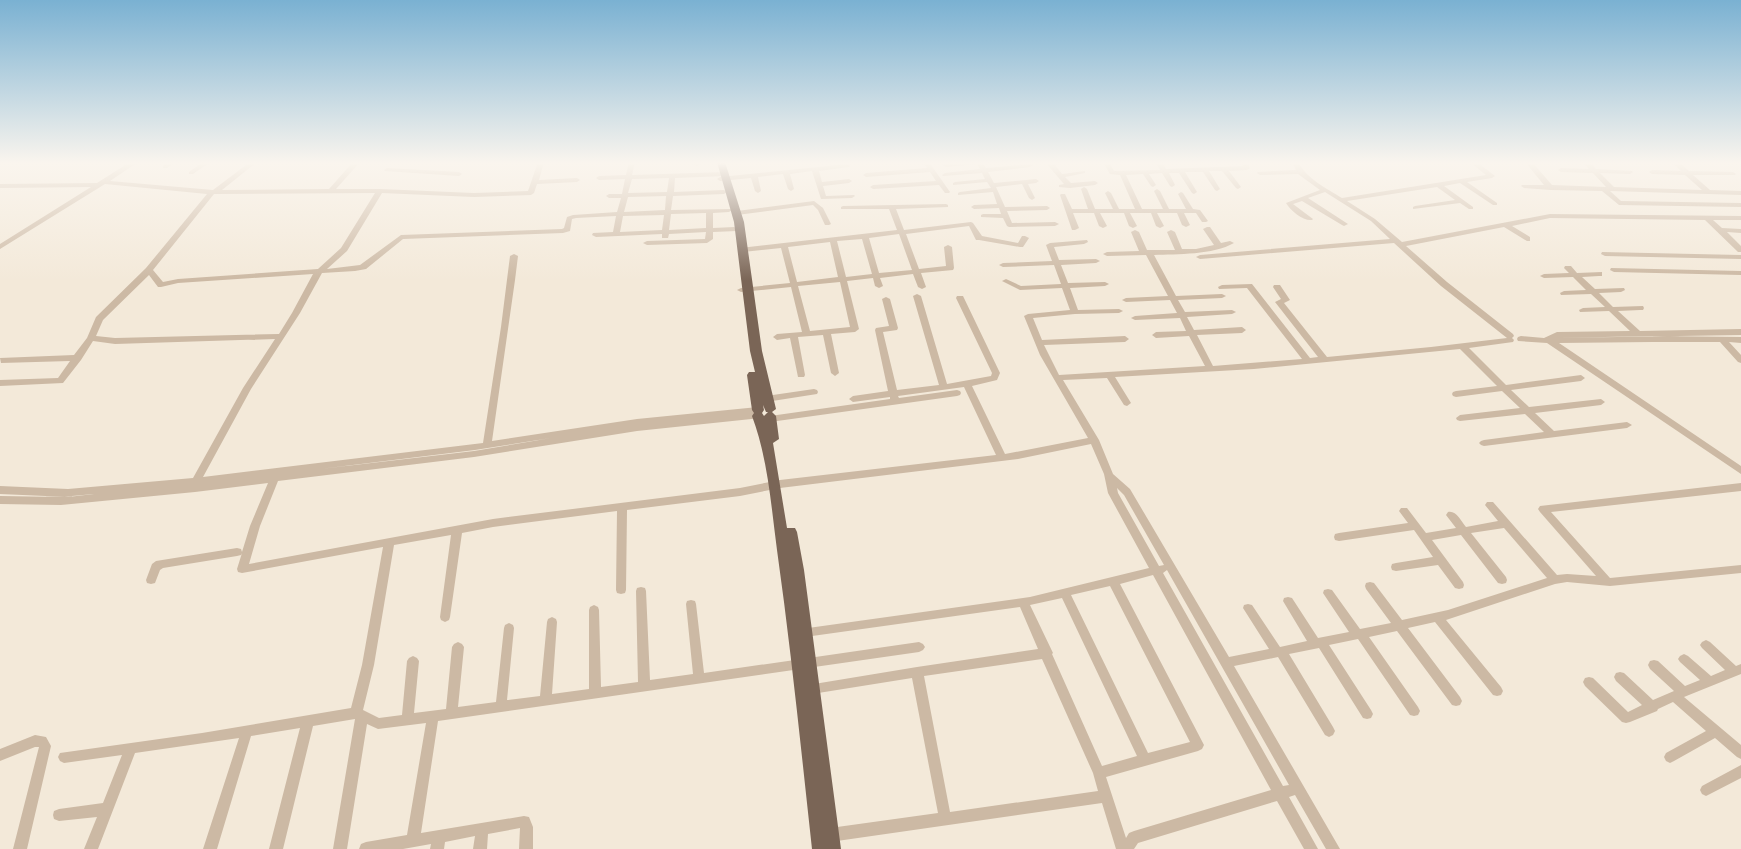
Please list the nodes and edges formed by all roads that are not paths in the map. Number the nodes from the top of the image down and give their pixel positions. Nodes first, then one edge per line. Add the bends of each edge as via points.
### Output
1 (73, 202) edge
2 (205, 202) edge
3 (373, 202) edge
4 (622, 202) edge
5 (670, 202) edge
6 (707, 202) edge
7 (728, 202) edge
8 (730, 202) edge
9 (1000, 202) edge
10 (1066, 202) edge
11 (1090, 202) edge
12 (1112, 202) edge
13 (1135, 202) edge
14 (1162, 202) edge
15 (1185, 202) edge
16 (1293, 202) edge
17 (1309, 202) edge
18 (1343, 202) edge
19 (1457, 202) edge
20 (1462, 202) edge
21 (1491, 202) edge
22 (1689, 202) edge
23 (1618, 203) joint
24 (1495, 204) dead end
25 (1692, 204) junction
26 (946, 206) dead end
27 (1741, 206) edge
28 (892, 207) junction
29 (974, 207) dead end
30 (843, 208) dead end
31 (1047, 208) dead end
32 (1415, 208) dead end
33 (1471, 208) dead end
34 (1004, 210) junction
35 (1190, 210) junction
36 (708, 211) junction
37 (1094, 211) junction
38 (1117, 211) junction
39 (1126, 211) junction
40 (1139, 211) junction
41 (1153, 211) junction
42 (1167, 211) junction
43 (1179, 211) junction
44 (733, 212) junction
45 (1070, 212) junction
46 (669, 213) junction
47 (619, 214) junction
48 (982, 216) dead end
49 (1632, 217) junction
50 (1706, 217) junction
51 (1741, 218) edge
52 (1310, 219) dead end
53 (827, 224) dead end
54 (1055, 224) dead end
55 (1344, 224) dead end
56 (1186, 225) dead end
57 (1506, 225) junction
58 (1103, 226) dead end
59 (1160, 226) dead end
60 (1075, 228) dead end
61 (734, 229) junction
62 (710, 230) junction
63 (1719, 230) junction
64 (1741, 231) edge
65 (666, 232) junction
66 (901, 232) junction
67 (1171, 232) dead end
68 (616, 234) junction
69 (596, 235) dead end
70 (865, 236) junction
71 (1025, 238) dead end
72 (1527, 239) dead end
73 (833, 240) junction
74 (1084, 242) dead end
75 (647, 243) dead end
76 (664, 243) junction
77 (1230, 243) dead end
78 (1397, 243) junction
79 (1738, 244) edge
80 (784, 245) junction
81 (1219, 246) junction
82 (0, 247) edge
83 (948, 247) dead end
84 (743, 250) junction
85 (1741, 250) edge
86 (1180, 252) junction
87 (1146, 253) junction
88 (1107, 254) dead end
89 (1605, 254) dead end
90 (514, 256) dead end
91 (1200, 257) dead end
92 (1741, 257) edge
93 (1096, 261) dead end
94 (1055, 263) junction
95 (1004, 265) dead end
96 (1568, 268) dead end
97 (149, 270) junction
98 (1614, 270) dead end
99 (916, 271) junction
100 (319, 272) junction
101 (1741, 273) edge
102 (1599, 274) dead end
103 (1575, 275) junction
104 (877, 276) junction
105 (1544, 276) dead end
106 (843, 279) junction
107 (1006, 280) dead end
108 (794, 284) junction
109 (1105, 284) dead end
110 (879, 286) dead end
111 (1065, 286) junction
112 (922, 287) dead end
113 (1277, 287) dead end
114 (745, 289) junction
115 (1622, 290) dead end
116 (1592, 291) junction
117 (1564, 293) dead end
118 (917, 296) dead end
119 (960, 298) dead end
120 (886, 299) dead end
121 (1173, 299) junction
122 (1126, 300) dead end
123 (1640, 308) dead end
124 (1611, 309) junction
125 (1583, 310) dead end
126 (1119, 311) dead end
127 (1075, 312) junction
128 (1232, 312) dead end
129 (1182, 315) junction
130 (1135, 318) dead end
131 (1242, 330) dead end
132 (827, 332) junction
133 (1636, 332) junction
134 (1741, 332) edge
135 (807, 333) junction
136 (1191, 333) junction
137 (794, 335) junction
138 (1156, 335) dead end
139 (281, 336) junction
140 (777, 337) dead end
141 (91, 338) junction
142 (1510, 338) junction
143 (1125, 339) dead end
144 (1546, 339) junction
145 (1643, 339) junction
146 (1722, 340) junction
147 (1741, 340) edge
148 (1039, 343) junction
149 (1463, 347) junction
150 (1740, 357) edge
151 (78, 358) junction
152 (1324, 359) junction
153 (1, 360) edge
154 (1308, 361) junction
155 (1211, 369) junction
156 (835, 373) dead end
157 (801, 375) dead end
158 (1109, 375) junction
159 (1057, 378) junction
160 (1581, 378) dead end
161 (0, 383) edge
162 (967, 384) junction
163 (944, 387) junction
164 (1502, 387) junction
165 (814, 392) dead end
166 (957, 393) dead end
167 (1456, 394) dead end
168 (894, 397) junction
169 (853, 399) dead end
170 (1601, 402) dead end
171 (1127, 403) dead end
172 (765, 411) junction
173 (1527, 411) junction
174 (1460, 418) dead end
175 (1627, 425) dead end
176 (1551, 434) junction
177 (1095, 440) junction
178 (1485, 443) dead end
179 (487, 445) junction
180 (1002, 457) junction
181 (1741, 471) edge
182 (276, 475) junction
183 (1110, 477) junction
184 (196, 481) junction
185 (777, 484) junction
186 (1741, 487) edge
187 (0, 490) edge
188 (0, 500) edge
189 (1490, 505) dead end
190 (622, 507) junction
191 (1404, 511) dead end
192 (1451, 515) dead end
193 (1507, 524) junction
194 (1416, 526) junction
195 (457, 530) junction
196 (1463, 531) junction
197 (1339, 537) dead end
198 (1424, 537) junction
199 (389, 543) junction
200 (243, 551) junction
201 (1441, 560) junction
202 (1171, 567) junction
203 (1396, 567) dead end
204 (1741, 569) edge
205 (1157, 570) junction
206 (151, 580) dead end
207 (1502, 580) dead end
208 (1555, 580) junction
209 (1113, 581) junction
210 (1607, 582) junction
211 (1459, 585) dead end
212 (1370, 586) dead end
213 (621, 590) dead end
214 (641, 591) dead end
215 (1065, 593) junction
216 (1328, 593) dead end
217 (1288, 601) dead end
218 (1023, 602) junction
219 (692, 604) dead end
220 (1248, 608) dead end
221 (594, 610) dead end
222 (445, 617) dead end
223 (1437, 617) junction
224 (552, 622) dead end
225 (1400, 625) junction
226 (509, 628) dead end
227 (805, 632) junction
228 (1359, 634) junction
229 (1318, 643) junction
230 (1706, 645) dead end
231 (458, 647) dead end
232 (919, 647) dead end
233 (1279, 652) junction
234 (1047, 653) junction
235 (1684, 659) dead end
236 (413, 661) dead end
237 (1226, 663) junction
238 (804, 665) junction
239 (1654, 665) dead end
240 (1738, 670) edge
241 (917, 672) junction
242 (1620, 677) dead end
243 (699, 679) junction
244 (1589, 682) dead end
245 (1710, 682) junction
246 (644, 686) junction
247 (812, 689) junction
248 (1497, 691) dead end
249 (595, 692) junction
250 (1679, 694) junction
251 (546, 699) junction
252 (1456, 701) dead end
253 (501, 705) junction
254 (1653, 706) junction
255 (1414, 711) dead end
256 (452, 713) junction
257 (359, 714) junction
258 (1367, 714) dead end
259 (433, 716) junction
260 (407, 720) junction
261 (308, 721) junction
262 (1329, 730) dead end
263 (247, 731) junction
264 (1715, 732) junction
265 (130, 750) junction
266 (1741, 753) edge
267 (0, 755) edge
268 (64, 757) dead end
269 (1670, 758) dead end
270 (1145, 760) junction
271 (1741, 771) edge
272 (1099, 773) junction
273 (1298, 788) junction
274 (1706, 790) dead end
275 (1281, 794) junction
276 (1106, 796) junction
277 (107, 809) junction
278 (59, 815) dead end
279 (945, 818) junction
280 (482, 828) junction
281 (413, 840) junction
282 (438, 842) edge
283 (831, 842) edge
284 (392, 847) edge
285 (20, 849) edge
286 (91, 849) edge
287 (210, 849) edge
288 (276, 849) edge
289 (340, 849) edge
290 (366, 849) edge
291 (480, 849) edge
292 (525, 849) edge
293 (821, 849) edge
294 (1125, 849) edge
295 (1311, 849) edge
296 (1333, 849) edge

1 - 82 street
2 - 97 street
3 - 100 street via 344,249
4 - 47 street
5 - 46 street
6 - 36 street
7 - 44 main road
8 - 44 main road
9 - 34 street
10 - 45 street
11 - 37 street
12 - 38 street
13 - 40 street
14 - 42 street
15 - 35 street
16 - 52 street via 1289,205
17 - 55 street
18 - 78 street via 1373,220
19 - 32 street
20 - 33 street
21 - 24 street
22 - 25 street
23 - 25 street
23 - 49 street
25 - 27 street
25 - 50 street
26 - 28 street
28 - 30 street
28 - 66 street
29 - 34 street
31 - 34 street
34 - 48 street
34 - 54 street via 1009,225
35 - 43 street
35 - 81 street via 1200,212
36 - 44 street
36 - 46 street
36 - 62 street
37 - 38 street
37 - 45 street
37 - 58 street
38 - 39 street
39 - 40 street
39 - 87 street
40 - 41 street
41 - 42 street
41 - 59 street
42 - 43 street
43 - 56 street
44 - 53 street via 814,203 822,209
44 - 61 main road
44 - 84 main road
45 - 60 street
46 - 47 street
46 - 65 street
47 - 68 street
47 - 100 street via 572,216 567,229 562,231 401,237 363,267
49 - 50 street
49 - 57 street via 1550,216
50 - 51 street
50 - 63 street
57 - 72 street
57 - 78 street
61 - 62 street
61 - 114 main road
62 - 65 street
62 - 76 street via 706,240
63 - 64 street
63 - 79 street
65 - 68 street
65 - 76 street
66 - 70 street
66 - 71 street via 971,224 980,238 1020,245
66 - 99 street
67 - 86 street
68 - 69 street
70 - 73 street
70 - 104 street
73 - 80 street
73 - 106 street
74 - 94 street via 1050,245
75 - 76 street
77 - 81 street
78 - 91 street
78 - 142 street
79 - 85 street
80 - 84 street
80 - 108 street
81 - 86 street
83 - 99 street via 950,268
84 - 114 main road
86 - 87 street
87 - 88 street
87 - 121 street
89 - 92 street
90 - 179 street via 507,330
93 - 94 street
94 - 95 street
94 - 111 street
96 - 103 street
97 - 100 street via 161,285
97 - 141 street via 99,319
98 - 101 street
99 - 104 street
99 - 112 street
100 - 139 street
102 - 103 street
103 - 105 street
103 - 116 street
104 - 106 street
104 - 110 street
106 - 108 street
106 - 132 street via 855,329
107 - 111 street via 1020,288
108 - 114 street
108 - 135 street
109 - 111 street
111 - 127 street
113 - 152 street via 1286,300 1279,302
114 - 172 main road
115 - 116 street
116 - 117 street
116 - 124 street
118 - 163 street
119 - 162 street via 996,373 987,381
120 - 168 street via 894,328 879,330
121 - 122 street
121 - 129 street
121 - 154 street via 1250,286
123 - 124 street
124 - 125 street
124 - 133 street
126 - 127 street
127 - 148 street via 1028,316
128 - 129 street
129 - 130 street
129 - 136 street
131 - 136 street
132 - 135 street
132 - 156 street
133 - 134 street
133 - 144 street via 1557,334
133 - 145 street
135 - 137 street
136 - 138 street
136 - 155 street
137 - 140 street
137 - 157 street
139 - 141 street via 115,341
139 - 184 street via 247,388
141 - 151 street
142 - 144 street
142 - 149 street
143 - 148 street
144 - 145 street
144 - 181 street
145 - 146 street
146 - 147 street
146 - 150 street
148 - 159 street
149 - 152 street
149 - 164 street
151 - 153 street
151 - 161 street via 60,381
152 - 154 street
154 - 155 street
155 - 158 street
158 - 159 street
158 - 171 street
159 - 177 street
160 - 164 street
162 - 163 street
162 - 180 street
163 - 168 street
164 - 167 street
164 - 173 street
165 - 172 street
166 - 168 street
168 - 169 street
168 - 172 street
170 - 173 street
172 - 179 street via 637,422
172 - 182 street via 474,454
172 - 185 main road
173 - 174 street
173 - 176 street
175 - 176 street
176 - 178 street
177 - 180 street
177 - 183 street
179 - 182 street
180 - 185 street
182 - 184 street
182 - 188 street via 61,501
182 - 200 street
183 - 202 street via 1127,492
183 - 205 street via 1113,493
184 - 187 street via 68,493
185 - 190 street
185 - 227 main road via 797,570
185 - 238 main road
186 - 210 street via 1543,509
189 - 193 street
190 - 195 street
190 - 213 street
191 - 194 street
192 - 196 street
193 - 196 street
193 - 208 street
194 - 197 street
194 - 198 street
195 - 199 street
195 - 222 street
196 - 198 street
196 - 207 street
198 - 201 street
199 - 200 street via 242,569
199 - 257 street
200 - 206 street via 160,564
201 - 203 street
201 - 211 street
202 - 205 street
202 - 237 street
204 - 210 street
205 - 209 street
205 - 275 street
208 - 210 street
208 - 223 street
209 - 215 street
209 - 270 street via 1198,745
212 - 225 street
214 - 246 street
215 - 218 street
215 - 270 street
216 - 228 street
217 - 229 street
218 - 227 street
218 - 234 street
219 - 243 street
220 - 233 street
221 - 249 street
223 - 225 street
223 - 248 street
224 - 251 street
225 - 228 street
225 - 252 street
226 - 253 street
227 - 238 main road
228 - 229 street
228 - 255 street
229 - 233 street
229 - 258 street
230 - 240 street
231 - 256 street
232 - 238 street
233 - 237 street
233 - 262 street
234 - 241 street
234 - 272 street
235 - 245 street
236 - 260 street
237 - 273 street
238 - 243 street
238 - 247 main road
238 - 293 main road
239 - 250 street
240 - 245 street
241 - 247 street
241 - 279 street
242 - 254 street
243 - 246 street
244 - 254 street via 1626,718
245 - 250 street
246 - 249 street
247 - 283 main road
249 - 251 street
250 - 254 street
250 - 264 street
251 - 253 street
253 - 256 street
256 - 259 street
257 - 260 street via 378,724
257 - 261 street
257 - 289 street
259 - 260 street
259 - 281 street
261 - 263 street
261 - 288 street
263 - 265 street
263 - 287 street
264 - 266 street
264 - 269 street
265 - 268 street
265 - 277 street
267 - 285 street via 35,741 42,741 45,746
270 - 272 street
271 - 274 street
272 - 276 street
273 - 275 street
273 - 296 street
275 - 294 street via 1134,838
275 - 295 street
276 - 279 street
276 - 294 street
277 - 278 street
277 - 286 street
279 - 283 street
280 - 282 street
280 - 291 street
280 - 292 street via 524,822
281 - 282 street
281 - 284 street
284 - 290 street

